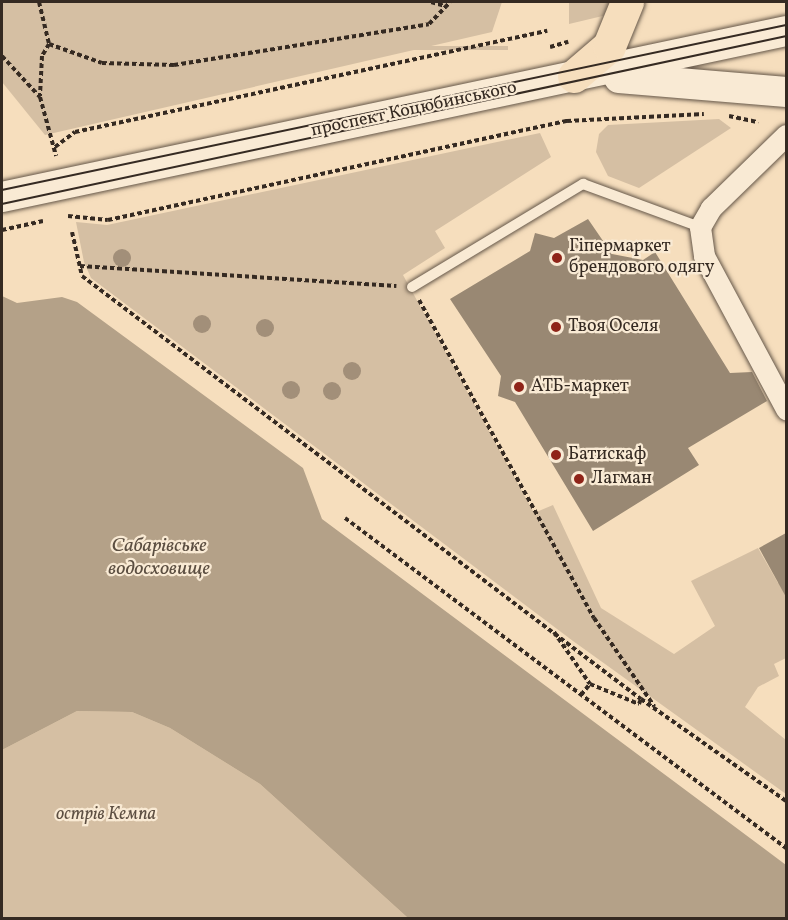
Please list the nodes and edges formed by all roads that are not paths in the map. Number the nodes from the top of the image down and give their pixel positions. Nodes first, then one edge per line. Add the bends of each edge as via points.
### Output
1 (627, 2) edge
2 (786, 31) edge
3 (574, 76) junction
4 (786, 92) edge
5 (786, 135) edge
6 (2, 197) edge
7 (700, 227) junction
8 (412, 287) road end
9 (786, 409) edge

1 - 3 main road via 609,46
2 - 3 street, проспект Коцюбинського
3 - 4 street via 727,84
3 - 6 street, проспект Коцюбинського
5 - 7 street via 711,208
7 - 8 lane via 583,184
7 - 9 street via 704,256

